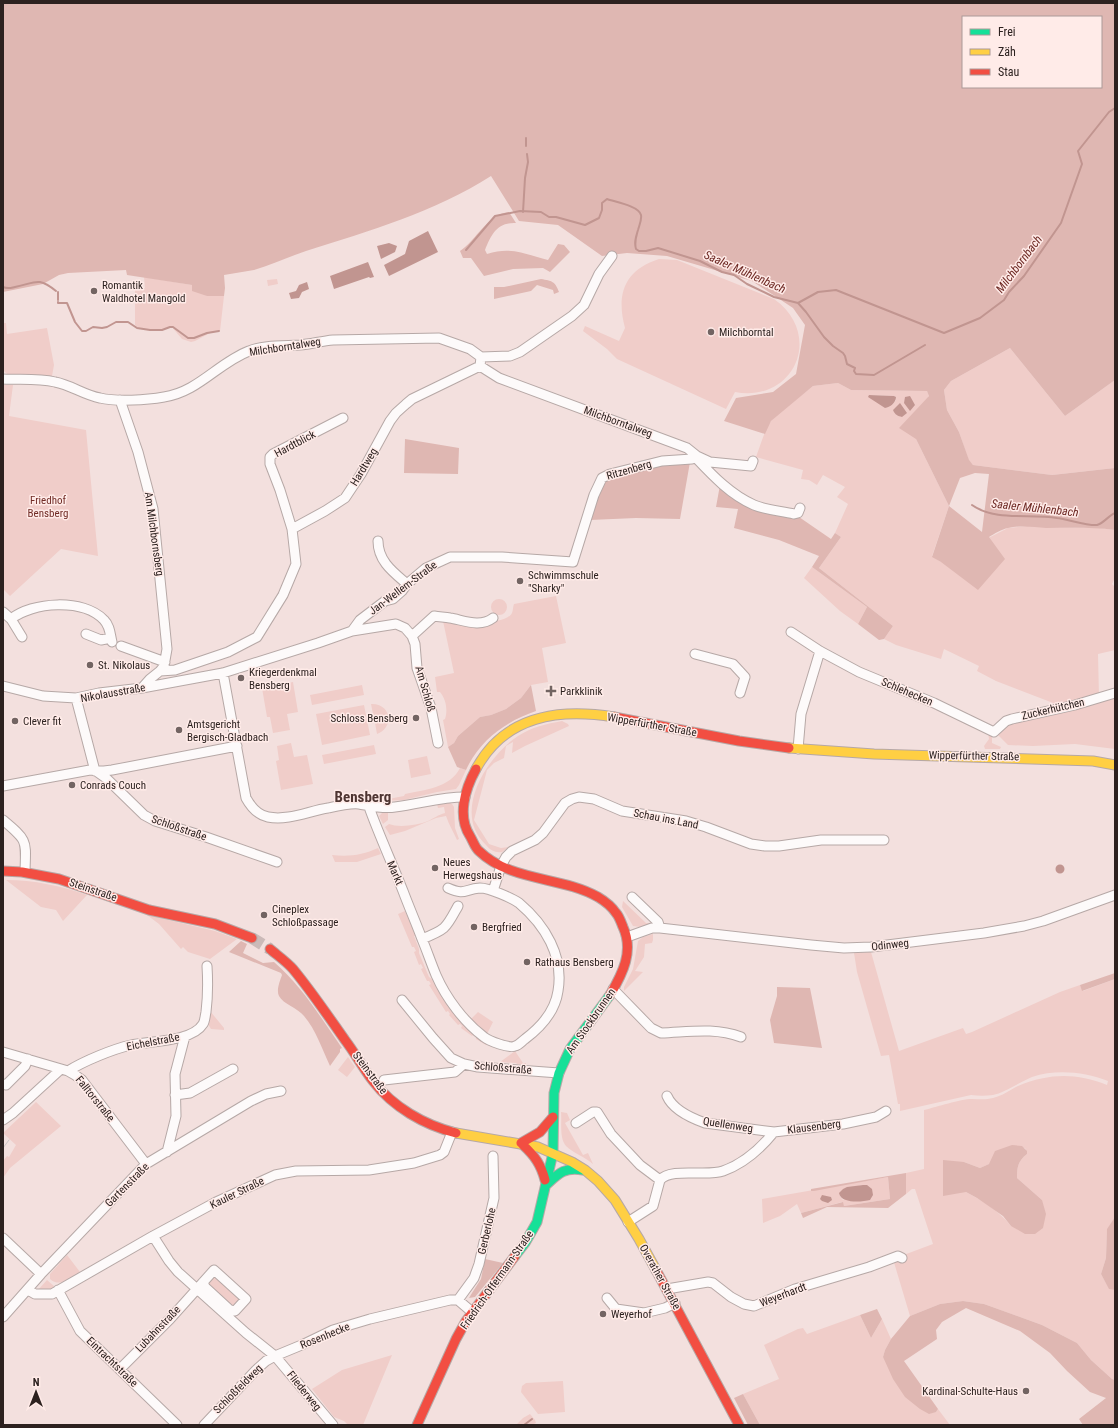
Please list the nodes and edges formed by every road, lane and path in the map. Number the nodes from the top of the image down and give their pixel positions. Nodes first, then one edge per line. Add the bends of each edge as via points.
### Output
1 (612, 256) dead end
2 (481, 357) junction
3 (480, 366) junction
4 (3, 379) edge
5 (120, 400) junction
6 (343, 418) dead end
7 (697, 457) junction
8 (753, 461) dead end
9 (800, 508) dead end
10 (292, 529) junction
11 (378, 542) dead end
12 (573, 562) joint
13 (407, 584) junction
14 (3, 612) edge
15 (493, 618) dead end
16 (11, 619) junction
17 (352, 631) junction
18 (791, 632) dead end
19 (86, 634) dead end
20 (412, 636) junction
21 (22, 637) dead end
22 (121, 646) dead end
23 (820, 650) junction
24 (695, 654) dead end
25 (165, 662) junction
26 (160, 671) junction
27 (223, 673) junction
28 (3, 686) edge
29 (142, 688) junction
30 (740, 693) dead end
31 (1115, 693) edge
32 (76, 698) junction
33 (994, 732) joint
34 (438, 742) dead end
35 (237, 746) junction
36 (798, 749) junction
37 (1115, 765) edge
38 (95, 771) junction
39 (3, 786) edge
40 (465, 798) junction
41 (369, 807) junction
42 (3, 820) edge
43 (884, 840) dead end
44 (277, 862) dead end
45 (501, 866) junction
46 (3, 871) edge
47 (25, 872) junction
48 (448, 888) dead end
49 (493, 891) junction
50 (1115, 895) edge
51 (632, 896) dead end
52 (458, 906) dead end
53 (660, 928) junction
54 (627, 936) junction
55 (252, 938) tunnel mouth
56 (422, 939) junction
57 (270, 949) tunnel mouth
58 (207, 966) dead end
59 (613, 989) junction
60 (402, 1000) dead end
61 (185, 1036) junction
62 (741, 1038) dead end
63 (3, 1052) edge
64 (28, 1059) junction
65 (464, 1064) junction
66 (233, 1069) dead end
67 (65, 1070) junction
68 (559, 1073) junction
69 (384, 1080) dead end
70 (3, 1084) edge
71 (281, 1091) dead end
72 (175, 1095) junction
73 (667, 1096) dead end
74 (886, 1111) dead end
75 (553, 1117) junction
76 (3, 1120) edge
77 (576, 1124) dead end
78 (452, 1132) junction
79 (774, 1132) junction
80 (521, 1143) junction
81 (167, 1152) junction
82 (553, 1153) junction
83 (493, 1156) dead end
84 (146, 1164) junction
85 (585, 1170) junction
86 (660, 1180) junction
87 (546, 1185) junction
88 (628, 1222) junction
89 (153, 1236) junction
90 (3, 1238) edge
91 (902, 1258) dead end
92 (41, 1274) junction
93 (200, 1285) junction
94 (667, 1289) junction
95 (28, 1290) junction
96 (58, 1290) junction
97 (607, 1298) dead end
98 (458, 1300) junction
99 (674, 1303) junction
100 (472, 1312) junction
101 (3, 1317) edge
102 (275, 1356) junction
103 (120, 1369) junction
104 (177, 1425) edge
105 (204, 1425) edge
106 (333, 1425) edge
107 (417, 1425) edge
108 (739, 1425) edge

1 - 2 street via 599,274 584,305 572,316 520,352 510,356
2 - 3 street
2 - 5 street, Milchborntalweg via 470,349 439,338 318,341 250,350 183,392 164,397
3 - 7 street, Milchborntalweg via 500,378 687,448
3 - 10 street, Hardtweg via 412,399 396,413 383,431 361,474 345,498
4 - 5 street, Milchborntalweg via 53,381 101,398
5 - 25 street, Am Milchbornsberg via 138,452 152,509 166,642
6 - 10 street, Hardtblick via 270,457 270,464
7 - 8 street, Milchborntalweg via 710,462 744,466 751,466
7 - 9 street via 710,473 732,492 755,505 794,514 798,513
7 - 12 street, Ritzenberg via 662,461 602,478 594,495
10 - 26 street via 296,564 283,595 258,637 228,652 175,670
11 - 13 street via 378,548 387,566
12 - 13 street, Jan-Wellem-Straße via 502,557 450,557 426,568
13 - 17 street, Jan-Wellem-Straße via 393,599 385,601 360,620
14 - 16 street
15 - 20 street via 489,621 471,623 434,616
16 - 19 street via 18,613 34,608 73,606 94,613 104,620 110,630 111,640 101,640
16 - 21 street
17 - 20 street via 396,624 405,628
17 - 27 street, Jan-Wellem-Straße
18 - 23 street, Schlehecken
20 - 34 street, Am Schloß via 417,668 431,708
22 - 25 street
23 - 33 street, Schlehecken via 859,672 934,703
23 - 36 street via 801,714
24 - 30 street via 734,664 745,677
25 - 26 street, Am Milchbornsberg
26 - 29 street
27 - 29 street, Nikolausstraße
27 - 35 street
28 - 32 street via 43,696
29 - 32 street, Nikolausstraße
31 - 33 street, Zuckerhütchen via 1012,719
32 - 38 street, Nikolausstraße
35 - 38 street
35 - 41 street via 246,798 262,815 277,818 358,804
36 - 37 main road, Wipperfürther Straße via 1093,761
36 - 40 main road, Wipperfürther Straße via 585,713 556,714 523,724 491,747 476,768
38 - 39 street
38 - 44 street, Schloßstraße via 106,778 144,815 155,821
40 - 41 street via 449,797 393,808
40 - 45 main road, Wipperfürther Straße via 464,822 469,838 480,852
41 - 56 street, Markt
42 - 47 street via 24,841
43 - 45 street, Schau ins Land via 822,840 765,846 735,839 686,821 622,811 594,799 579,797 565,803 543,833 512,852
45 - 49 street
45 - 54 main road, Wipperfürther Straße via 576,888 601,900 617,915
46 - 47 main road, Steinstraße
47 - 55 main road, Steinstraße via 54,877 148,909 223,926
48 - 49 street via 458,892 480,888
49 - 56 street, Markt via 517,902 528,912 548,936 555,953 558,991 550,1013 537,1030 514,1047 486,1038 469,1024 454,1006 436,976
50 - 53 street, Odinweg via 1024,926 871,947 844,948
51 - 53 street via 658,922
52 - 56 street via 446,928
53 - 54 street, Odinweg
54 - 59 main road, Am Stockbrunnen via 627,960
57 - 78 main road, Steinstraße via 292,968 373,1081 388,1097 418,1119
58 - 61 street, Eichelstraße via 209,986 204,1023
59 - 62 street via 656,1031 704,1030 730,1033
59 - 68 main road, Am Stockbrunnen via 572,1045
60 - 65 street, Schloßstraße via 437,1043 452,1058
61 - 67 street, Eichelstraße via 130,1045
61 - 72 street via 175,1074
63 - 64 street, Falltorstraße
64 - 67 street, Falltorstraße
64 - 70 street via 25,1066 6,1085
65 - 68 street, Schloßstraße
65 - 69 street via 455,1072
66 - 72 street via 190,1093
67 - 76 street, Eichelstraße
67 - 84 street, Falltorstraße via 82,1080
68 - 75 main road, Am Stockbrunnen via 554,1093
71 - 81 street, Gartenstraße via 251,1101
72 - 81 street via 176,1116
73 - 79 street, Quellenweg via 676,1108 698,1121
74 - 79 street, Klausenberg via 876,1117 843,1124
75 - 80 main road via 540,1132
75 - 82 main road, Am Stockbrunnen
77 - 86 street via 597,1112 605,1126 640,1165
78 - 80 main road, Steinstraße
78 - 89 street, Kauler Straße via 444,1152 440,1155 386,1168 359,1171 296,1171 275,1175 216,1202
79 - 86 street, Klausenberg via 745,1159 722,1172 669,1174
80 - 82 main road, Steinstraße
80 - 87 main road via 542,1166
81 - 84 street, Gartenstraße
82 - 85 main road, Overather Straße
82 - 87 main road, Friedrich-Offermann-Straße
83 - 98 street, Gerberlohe via 494,1198 479,1264 474,1278
84 - 92 street, Gartenstraße
85 - 87 main road via 567,1168
85 - 88 main road, Overather Straße via 607,1190
86 - 88 street via 653,1206
87 - 100 main road, Friedrich-Offermann-Straße via 537,1222 525,1243
88 - 94 main road, Overather Straße
89 - 93 street via 178,1272
89 - 96 street, Kauler Straße
90 - 92 street
91 - 94 street, Weyerhardt via 898,1256 795,1289 754,1306 744,1304 708,1282
92 - 95 street, Gartenstraße
93 - 93 street via 214,1270 246,1298 235,1311 230,1310
93 - 102 street via 246,1333
93 - 103 street, Lubahnstraße
94 - 99 main road, Overather Straße
95 - 96 street, Kauler Straße via 35,1294 52,1294
95 - 101 street, Gartenstraße
96 - 103 street, Eintrachtstraße via 80,1331
97 - 99 street via 616,1309 644,1313
98 - 100 street
98 - 102 street, Rosenhecke via 363,1321 327,1333
99 - 108 main road, Overather Straße
100 - 107 main road, Friedrich-Offermann-Straße via 456,1339
102 - 105 street, Schloßfeldweg via 256,1370
102 - 106 street, Fliederweg
103 - 104 street, Eintrachtstraße

